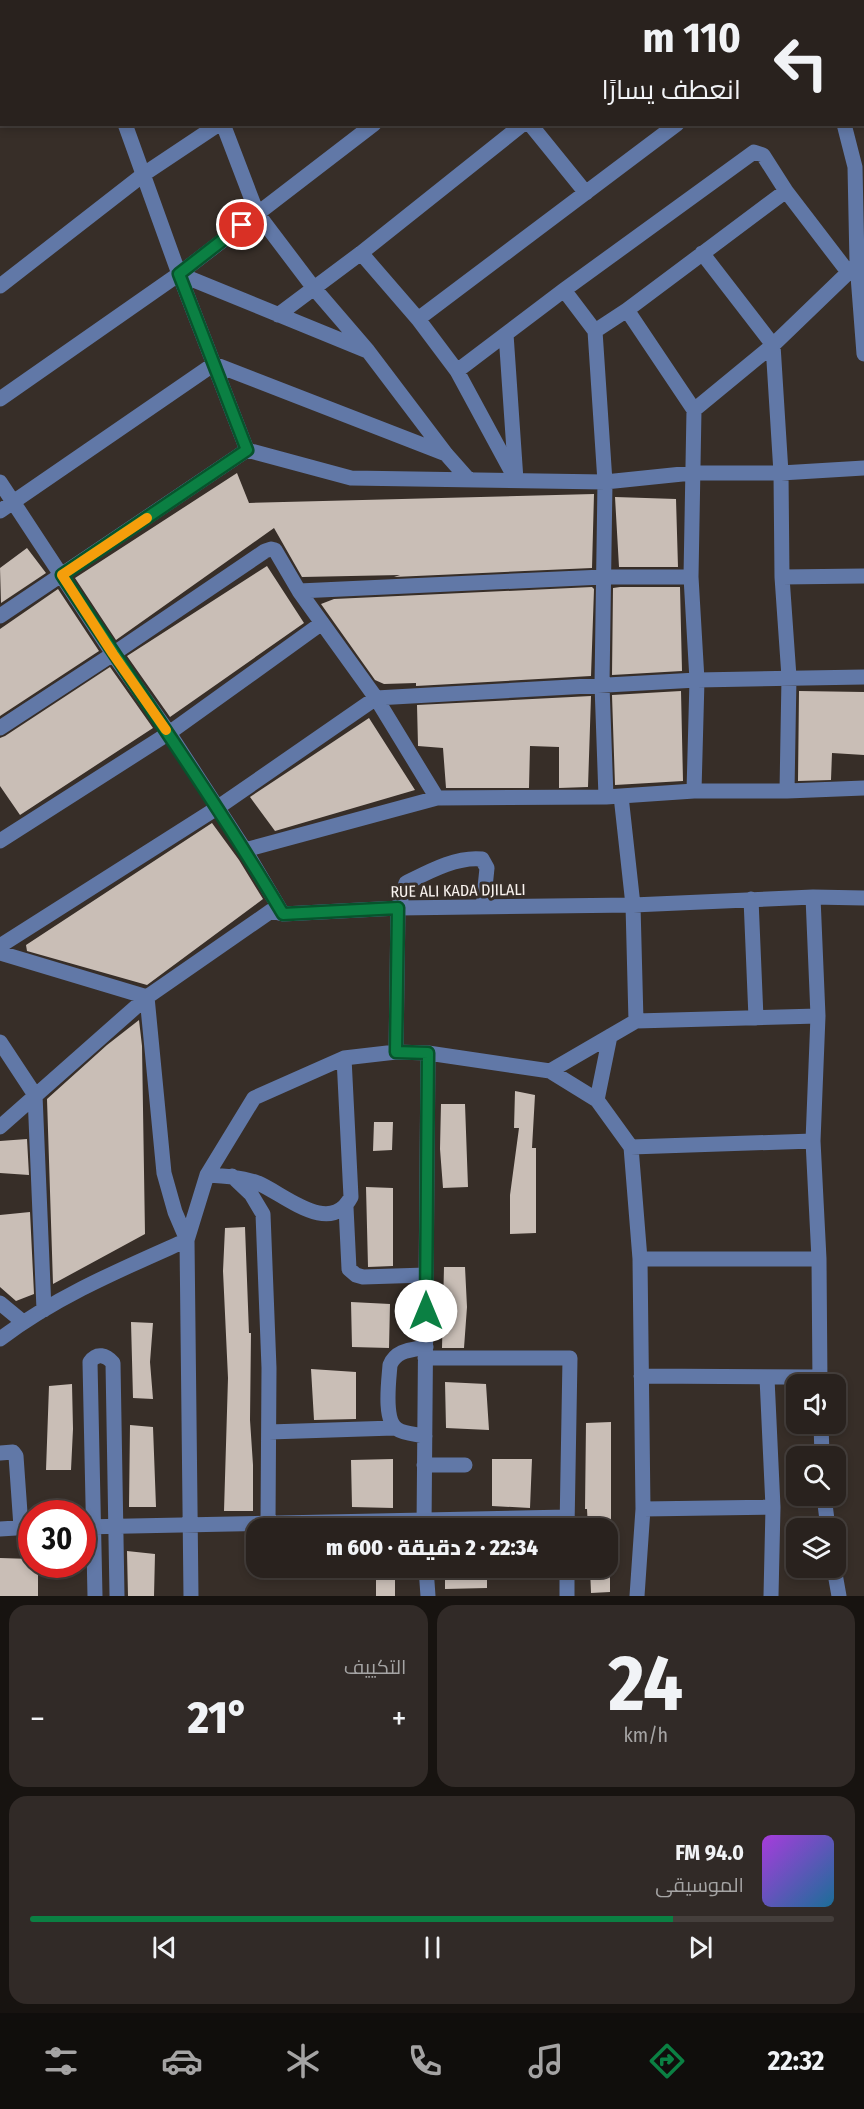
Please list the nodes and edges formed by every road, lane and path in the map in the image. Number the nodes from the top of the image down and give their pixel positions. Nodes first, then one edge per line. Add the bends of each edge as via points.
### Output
1 (126, 126) edge
2 (218, 126) edge
3 (222, 126) edge
4 (371, 126) edge
5 (521, 126) edge
6 (532, 126) edge
7 (674, 126) edge
8 (845, 126) edge
9 (144, 174) junction
10 (786, 190) junction
11 (586, 193) junction
12 (257, 213) junction
13 (702, 253) junction
14 (361, 254) junction
15 (853, 268) junction
16 (179, 274) junction
17 (0, 285) edge
18 (313, 287) junction
19 (564, 290) junction
20 (627, 310) junction
21 (278, 315) junction
22 (418, 319) junction
23 (595, 331) junction
24 (506, 334) junction
25 (773, 345) junction
26 (368, 351) junction
27 (864, 354) edge
28 (214, 364) junction
29 (457, 371) junction
30 (0, 399) edge
31 (694, 410) junction
32 (247, 450) junction
33 (446, 453) junction
34 (864, 468) edge
35 (692, 473) junction
36 (781, 473) junction
37 (469, 480) junction
38 (516, 480) junction
39 (0, 482) edge
40 (604, 482) junction
41 (6, 507) edge
42 (62, 575) junction
43 (864, 576) edge
44 (603, 577) junction
45 (691, 577) junction
46 (782, 577) junction
47 (299, 591) junction
48 (0, 616) edge
49 (322, 623) junction
50 (113, 654) junction
51 (789, 677) junction
52 (864, 677) edge
53 (697, 680) junction
54 (602, 685) junction
55 (376, 698) junction
56 (0, 728) edge
57 (169, 733) junction
58 (864, 788) edge
59 (694, 791) junction
60 (788, 791) junction
61 (613, 796) junction
62 (437, 798) junction
63 (217, 808) junction
64 (0, 841) edge
65 (245, 850) junction
66 (813, 897) junction
67 (864, 898) edge
68 (751, 899) junction
69 (633, 905) junction
70 (483, 907) junction
71 (398, 908) junction
72 (283, 914) junction
73 (0, 946) edge
74 (0, 952) edge
75 (147, 997) junction
76 (818, 1016) junction
77 (756, 1018) junction
78 (636, 1021) junction
79 (610, 1036) junction
80 (0, 1042) edge
81 (396, 1052) junction
82 (428, 1053) junction
83 (344, 1058) junction
84 (550, 1071) junction
85 (35, 1095) junction
86 (597, 1100) junction
87 (0, 1127) edge
88 (813, 1141) junction
89 (631, 1147) junction
90 (207, 1175) junction
91 (232, 1176) junction
92 (346, 1207) junction
93 (187, 1240) junction
94 (640, 1258) junction
95 (819, 1258) junction
96 (426, 1275) junction
97 (0, 1303) edge
98 (44, 1310) junction
99 (23, 1322) junction
100 (0, 1339) edge
101 (425, 1353) junction
102 (819, 1374) edge
103 (641, 1376) junction
104 (767, 1378) junction
105 (786, 1379) edge
106 (394, 1428) junction
107 (269, 1432) junction
108 (425, 1436) junction
109 (0, 1453) edge
110 (424, 1465) junction
111 (465, 1465) dead end
112 (22, 1500) edge
113 (88, 1500) edge
114 (773, 1507) junction
115 (643, 1509) junction
116 (268, 1518) edge
117 (423, 1518) edge
118 (567, 1518) edge
119 (246, 1523) edge
120 (191, 1526) junction
121 (96, 1527) edge
122 (18, 1528) edge
123 (116, 1528) junction
124 (0, 1529) edge
125 (92, 1578) edge
126 (427, 1578) edge
127 (567, 1578) edge
128 (836, 1578) edge
129 (94, 1596) edge
130 (117, 1596) edge
131 (191, 1596) edge
132 (428, 1596) edge
133 (567, 1596) edge
134 (637, 1596) edge
135 (771, 1596) edge
136 (839, 1596) edge

1 - 9 street
2 - 9 street
3 - 12 street
4 - 12 street
5 - 14 street
6 - 11 street
7 - 11 street
8 - 15 street via 855,167
9 - 16 street
9 - 17 street
10 - 13 street
10 - 15 street
10 - 19 street via 763,155 754,152
11 - 22 street
12 - 16 street
12 - 18 street
13 - 20 street
13 - 25 street
14 - 18 street
14 - 22 street
15 - 25 street
15 - 27 street
16 - 21 street
16 - 28 street
16 - 30 street
18 - 21 street
18 - 26 street
19 - 23 street
19 - 24 street
20 - 23 street
20 - 31 street
21 - 26 street
22 - 29 street
23 - 40 street
24 - 29 street
24 - 38 street
25 - 31 street
25 - 36 street
26 - 33 street
28 - 32 street
28 - 33 street
28 - 41 street
29 - 38 street
31 - 35 street
32 - 37 street via 351,478
32 - 42 street
33 - 37 street
34 - 36 street
35 - 36 street
35 - 40 street
35 - 45 street
36 - 46 street
37 - 38 street
38 - 40 street
39 - 41 street
40 - 44 street
41 - 42 street
42 - 48 street
42 - 50 street
43 - 46 street
44 - 45 street
44 - 47 street
44 - 54 street
45 - 53 street
46 - 51 street
47 - 49 street
47 - 50 street via 275,550 265,550
49 - 55 street
49 - 57 street
50 - 56 street
50 - 57 street
51 - 52 street
51 - 53 street
51 - 60 street
53 - 54 street
53 - 59 street
54 - 55 street
54 - 61 street
55 - 62 street
55 - 63 street
57 - 63 street
57 - 64 street
58 - 60 street
59 - 60 street
59 - 61 street
61 - 62 street
61 - 69 street
62 - 65 street
63 - 65 street
63 - 73 street
65 - 72 street
66 - 67 street, RUE ALI KADA DJILALI
66 - 68 street, RUE ALI KADA DJILALI
66 - 76 street
68 - 69 street, RUE ALI KADA DJILALI
68 - 77 street
69 - 70 street, RUE ALI KADA DJILALI
69 - 78 street
70 - 71 street, RUE ALI KADA DJILALI
70 - 71 street via 487,868 482,859 471,858 406,883
71 - 72 street, RUE ALI KADA DJILALI
71 - 81 street
72 - 75 street, RUE ALI KADA DJILALI via 271,911
74 - 75 street
75 - 85 street, RUE ALI KADA DJILALI
75 - 93 street via 164,1173
76 - 77 street
76 - 88 street
77 - 78 street
78 - 79 street
79 - 84 street
79 - 86 street
80 - 85 street
81 - 82 street
81 - 83 street
82 - 84 street
82 - 96 street
83 - 90 street via 255,1098
83 - 92 street via 351,1197
84 - 86 street
85 - 87 street, RUE ALI KADA DJILALI
85 - 98 street
86 - 89 street
88 - 89 street
88 - 95 street
89 - 94 street
90 - 91 street
90 - 93 street
91 - 92 street via 258,1183 309,1211 335,1213
91 - 107 street via 263,1215
92 - 96 street via 349,1269 356,1275
93 - 98 street via 87,1285
93 - 120 street
94 - 95 street
94 - 103 street
95 - 102 street
96 - 101 street
97 - 99 street
98 - 99 street
99 - 100 street
101 - 106 street via 401,1352 393,1356 388,1419
101 - 108 street
101 - 118 street via 570,1358
103 - 104 street
103 - 115 street
104 - 105 street
104 - 114 street
106 - 107 street
106 - 108 street
107 - 116 street
108 - 110 street
109 - 112 street via 14,1452 16,1456
110 - 111 street
110 - 117 street
113 - 123 street via 90,1362 102,1355 113,1364
114 - 115 street
114 - 135 street
115 - 134 street
119 - 120 street
120 - 123 street
120 - 131 street
121 - 123 street
122 - 124 street
123 - 130 street
125 - 129 street
126 - 132 street
127 - 133 street
128 - 136 street

